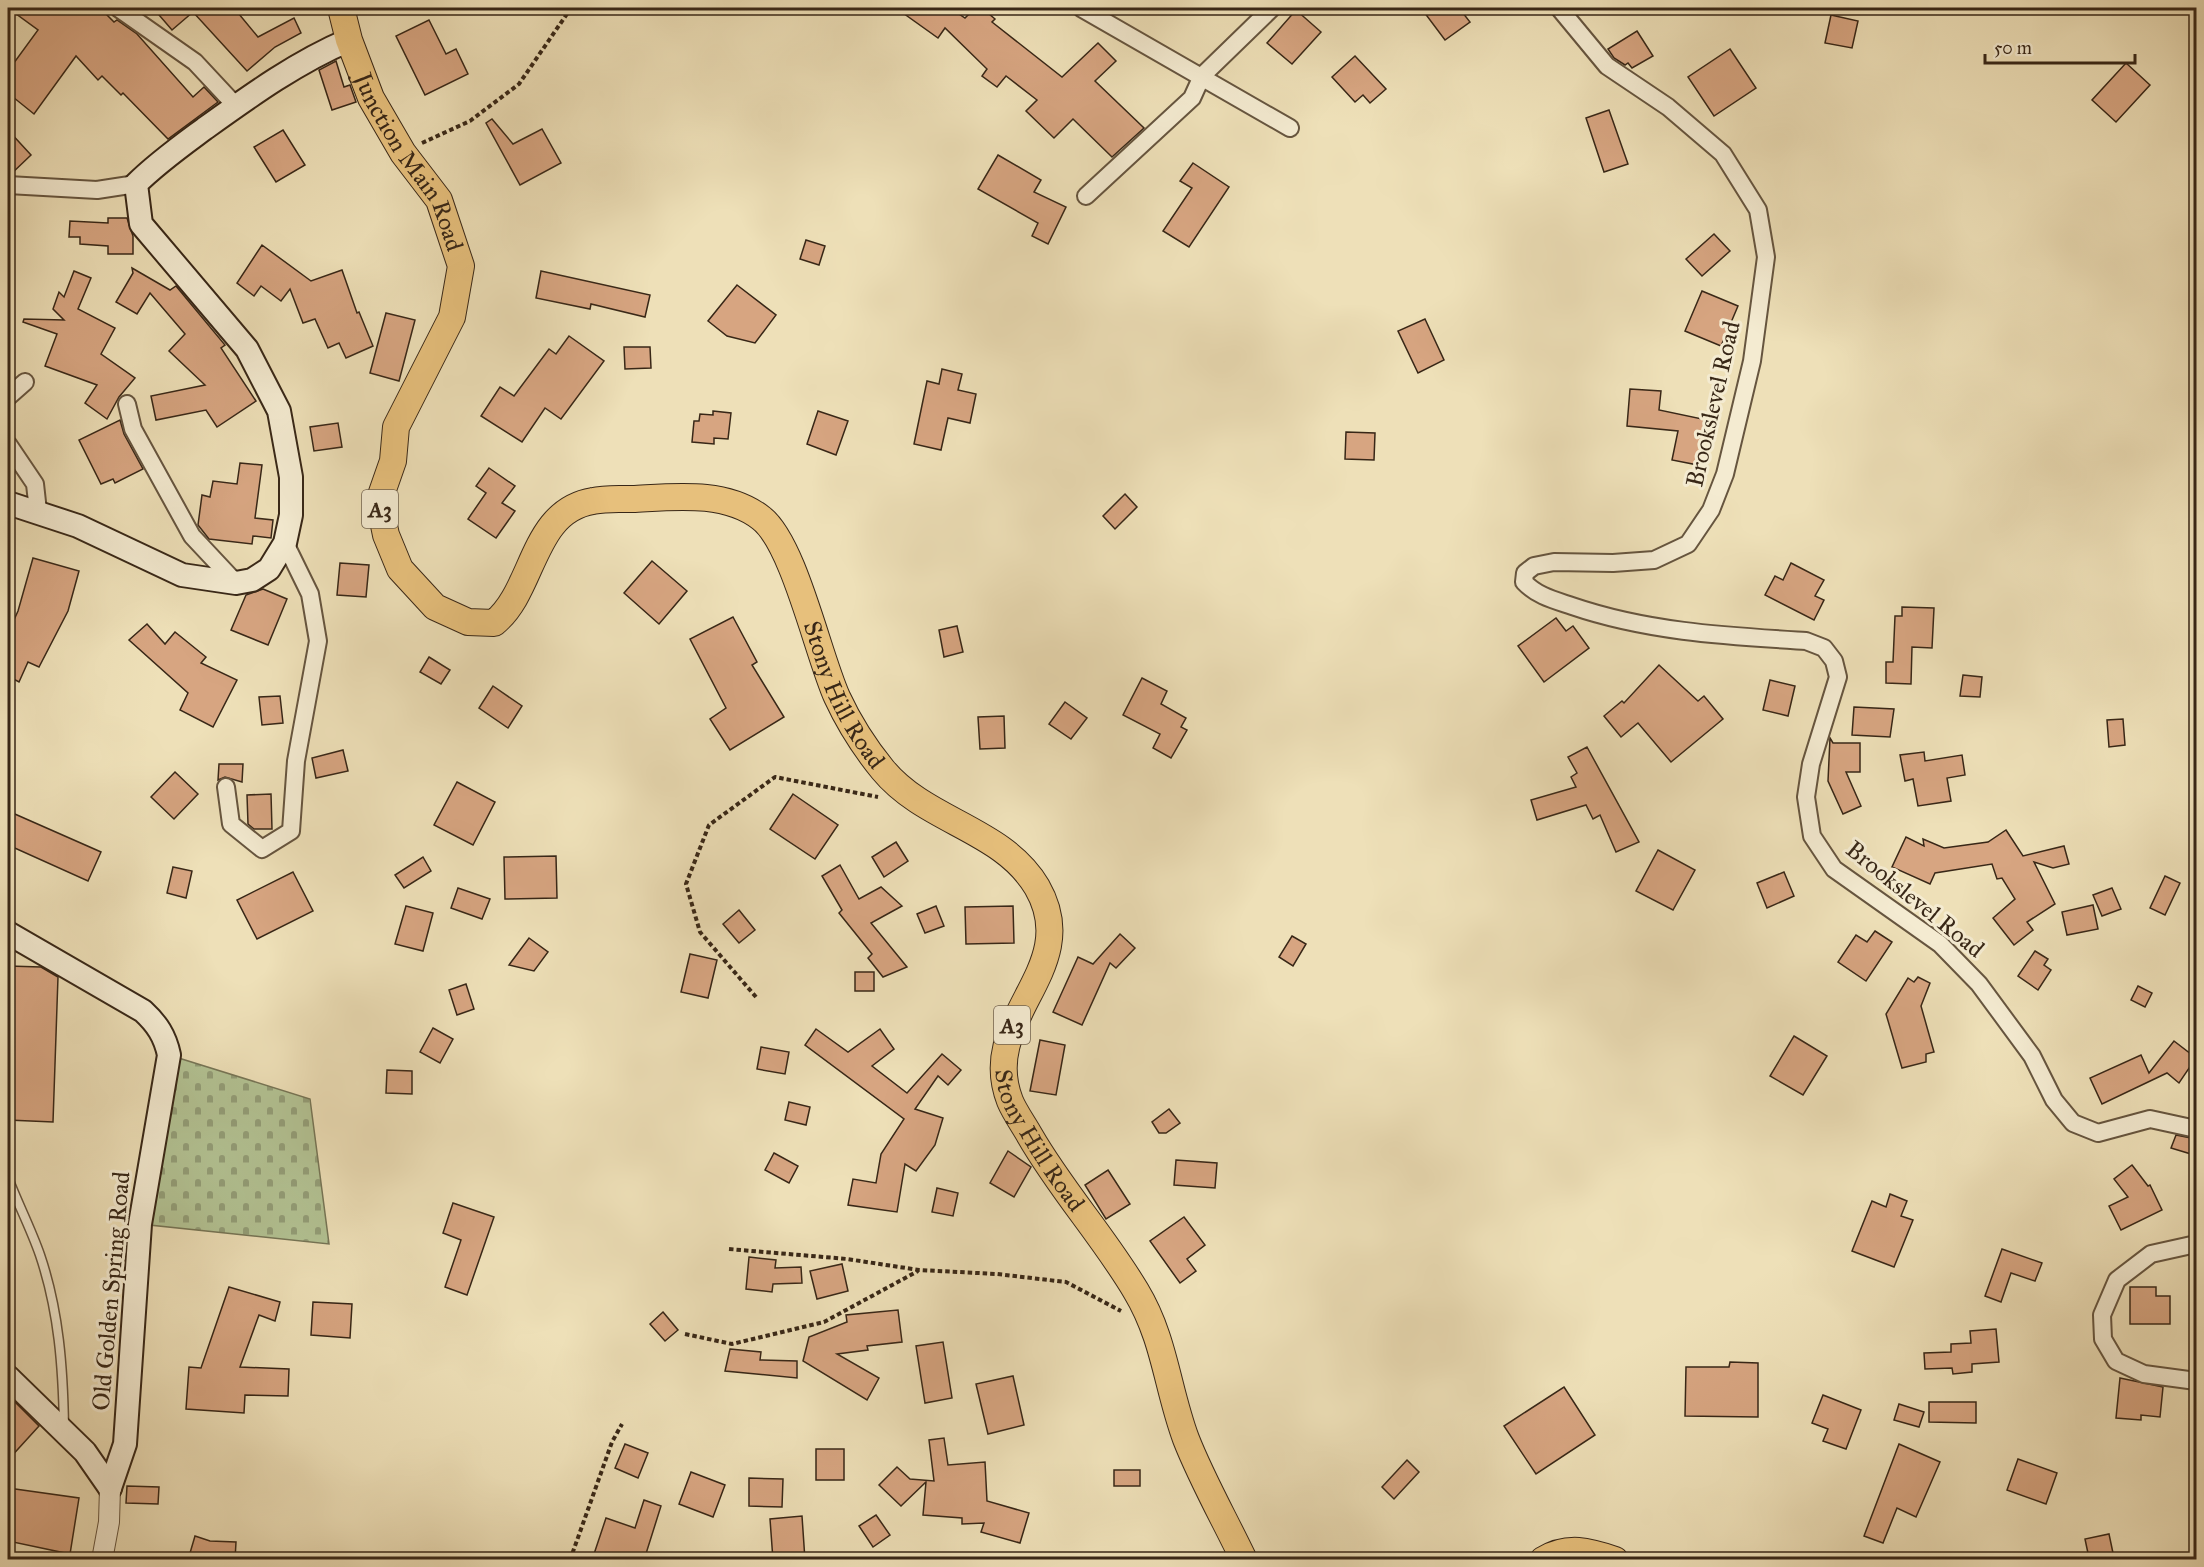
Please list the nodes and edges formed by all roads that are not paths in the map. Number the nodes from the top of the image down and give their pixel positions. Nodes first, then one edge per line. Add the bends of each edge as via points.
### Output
1 (118, 8) edge
2 (341, 8) edge
3 (1081, 8) edge
4 (1272, 8) edge
5 (1559, 8) edge
6 (349, 40) junction
7 (1202, 76) junction
8 (236, 106) junction
9 (1290, 128) dead end
10 (136, 184) junction
11 (8, 185) edge
12 (1086, 196) dead end
13 (25, 382) dead end
14 (8, 397) edge
15 (127, 404) dead end
16 (8, 444) edge
17 (8, 503) edge
18 (38, 511) junction
19 (285, 543) junction
20 (782, 543) joint
21 (236, 583) junction
22 (226, 787) dead end
23 (8, 933) edge
24 (2196, 1129) edge
25 (8, 1179) edge
26 (2196, 1244) edge
27 (8, 1377) edge
28 (2196, 1381) edge
29 (64, 1430) junction
30 (110, 1488) junction
31 (102, 1560) edge
32 (1244, 1560) edge
33 (1543, 1560) edge
34 (1615, 1560) edge

1 - 8 street via 195,62
2 - 6 main road, Junction Main Road / A3
3 - 7 street
4 - 7 street
5 - 24 street, Brookslevel Road via 1607,66 1668,107 1724,154 1758,210 1766,257 1752,361 1725,474 1711,510 1688,544 1654,560 1534,566 1525,573 1524,582 1533,592 1601,616 1690,634 1806,641 1824,648 1834,661 1838,677 1810,764 1806,797 1812,837 1834,869 1940,944 1979,984 2032,1056 2054,1100 2073,1123 2098,1133 2151,1119
6 - 8 main road via 318,53
6 - 20 main road, Junction Main Road / A3 via 371,98 403,153 439,200 461,266 452,317 396,427 393,461 379,501 386,535 400,569 435,607 468,622 494,623 508,612 542,539 562,513 590,501 697,496 737,506 762,518
7 - 9 street
7 - 12 street via 1192,98
8 - 10 main road
10 - 11 street via 97,190
10 - 19 main road via 141,224 247,349 279,411 291,477 291,515
13 - 14 street
15 - 21 street via 133,429 192,536
16 - 18 street via 35,484
17 - 18 main road
18 - 21 main road via 182,575
19 - 21 main road via 269,569 252,580
19 - 22 street via 310,594 318,641 296,761 291,831 262,849 231,824
20 - 32 main road, Stony Hill Road / A3 via 837,696 858,736 886,773 924,806 990,840 1013,859 1040,894 1052,919 1049,952 1011,1028 1004,1065 1010,1100 1051,1172 1135,1289 1157,1329 1186,1438
23 - 30 main road, Old Golden Spring Road via 143,1011 165,1038 169,1055 140,1224 125,1444
25 - 29 lane via 40,1254 57,1320
26 - 28 street via 2151,1254 2117,1280 2102,1315 2103,1340 2116,1361 2144,1374
27 - 29 main road
29 - 30 main road
30 - 31 street via 110,1521
33 - 34 main road via 1585,1549

